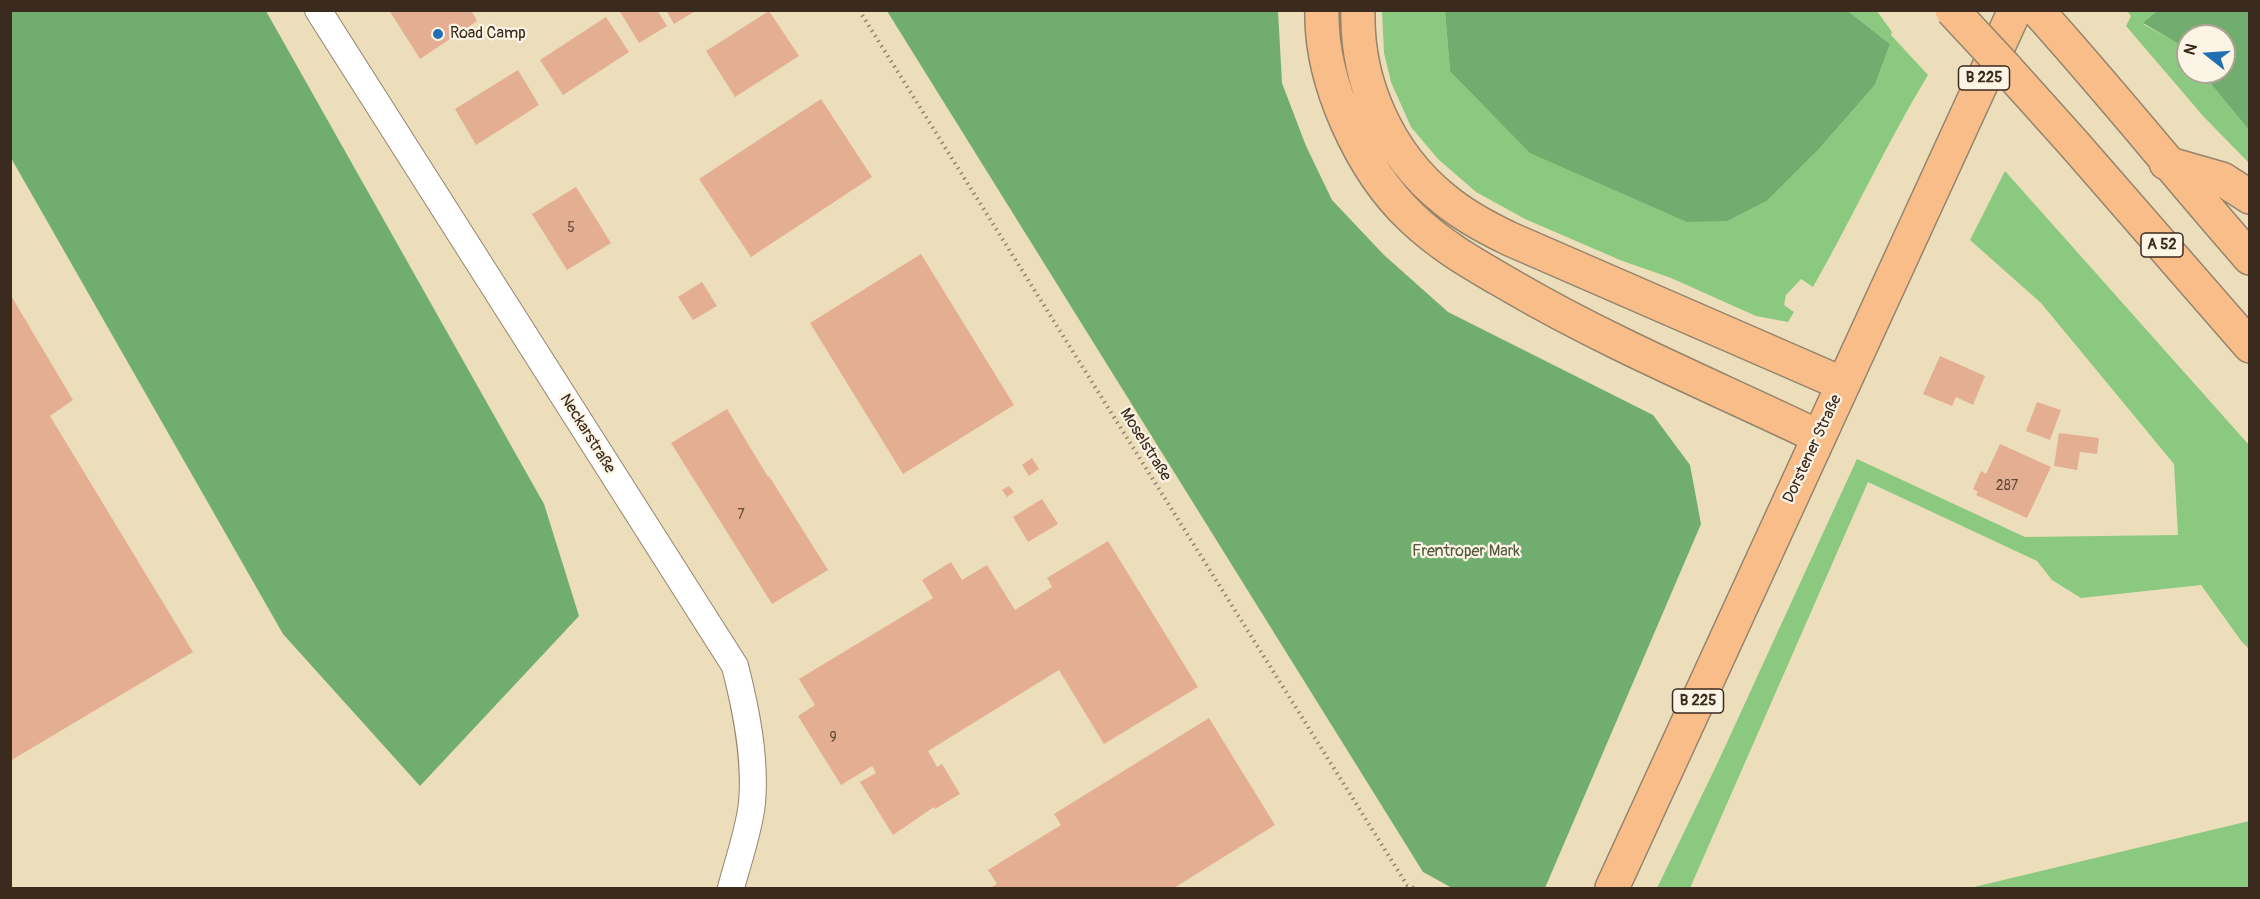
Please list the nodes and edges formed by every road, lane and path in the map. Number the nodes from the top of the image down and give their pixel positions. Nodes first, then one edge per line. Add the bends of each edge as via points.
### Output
1 (318, 10) edge
2 (859, 10) edge
3 (1322, 10) edge
4 (1358, 10) edge
5 (1952, 10) edge
6 (2015, 10) edge
7 (2037, 10) edge
8 (2166, 163) junction
9 (2250, 197) edge
10 (2250, 258) edge
11 (2250, 346) edge
12 (1843, 384) junction
13 (1819, 437) junction
14 (730, 888) edge
15 (1414, 888) edge
16 (1612, 888) edge

1 - 14 street, Neckarstraße via 735,666 752,757 752,804
2 - 15 path, Moselstraße via 1407,885
3 - 13 main road via 1327,54 1346,123 1374,173 1431,236 1557,312
4 - 12 main road via 1362,62 1372,100 1406,161 1444,200 1486,228
5 - 11 main road, A 52, bridge
6 - 12 main road, Dorstener Straße / B 225
7 - 8 main road
8 - 9 main road via 2222,179
8 - 10 main road
12 - 13 main road, Dorstener Straße / B 225
13 - 16 main road, Dorstener Straße / B 225

